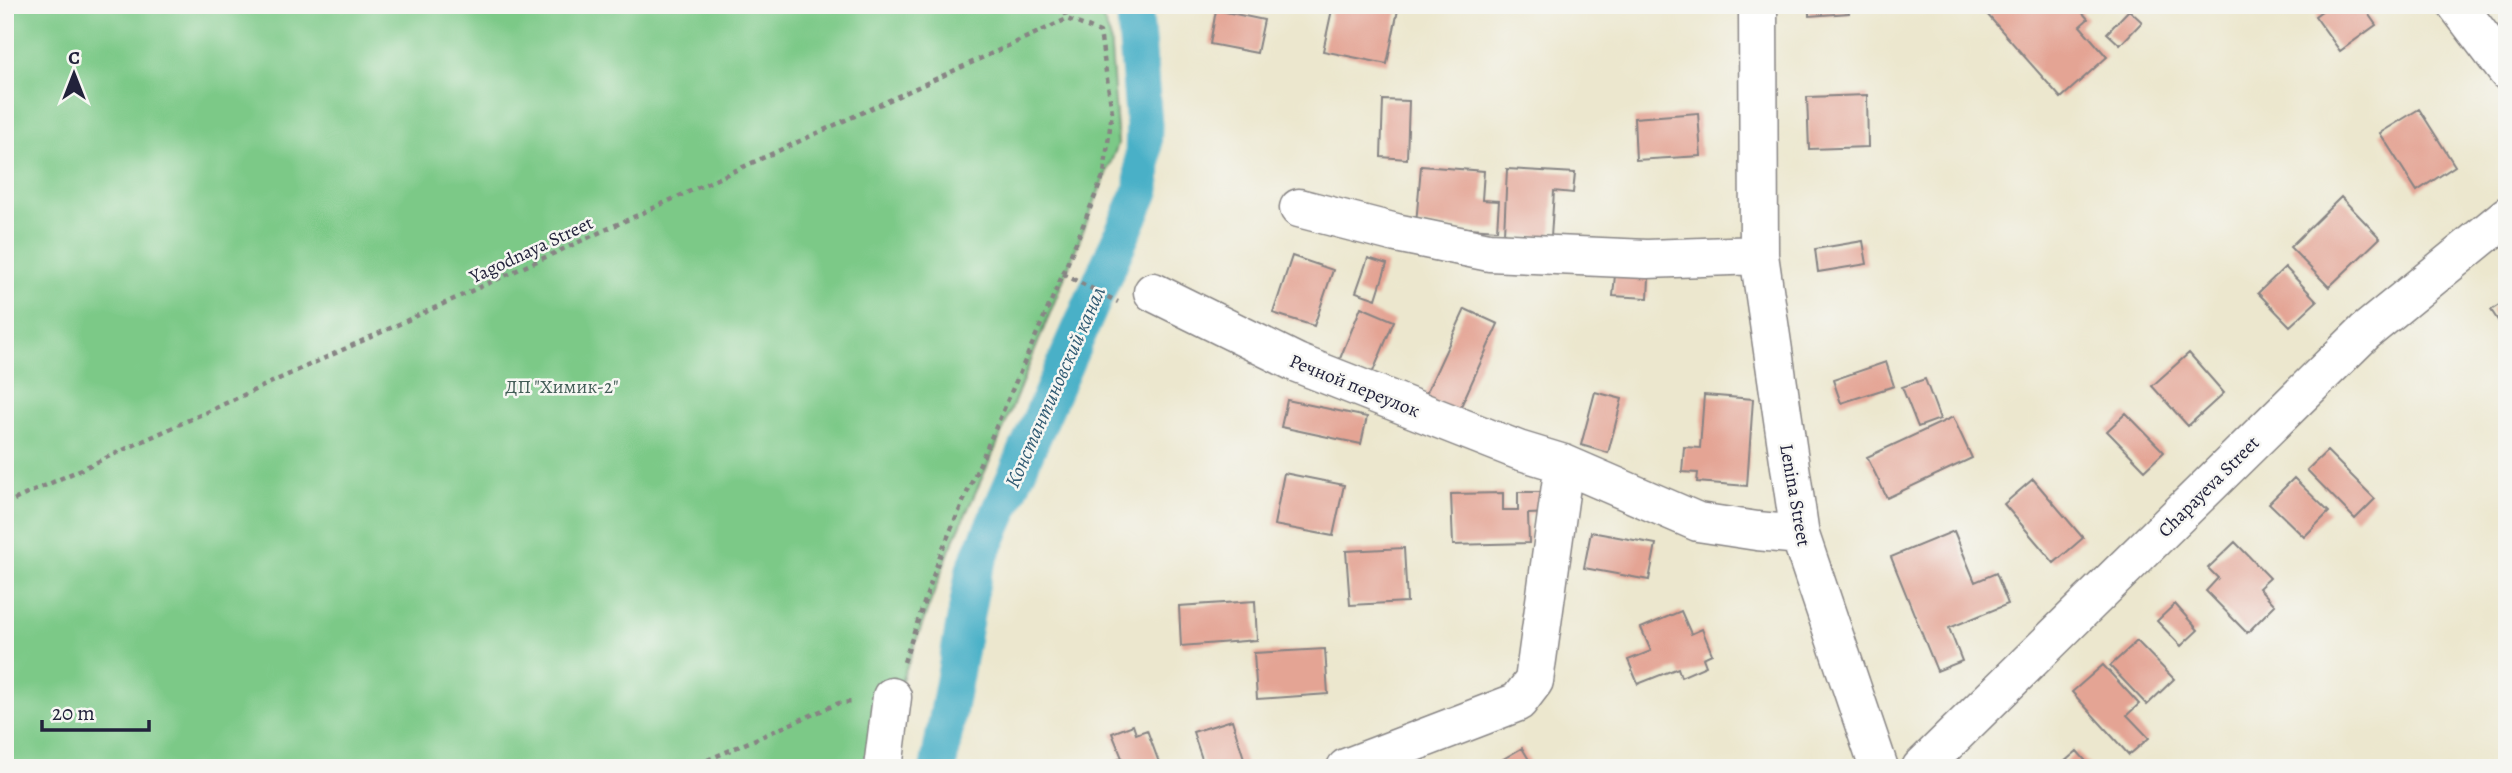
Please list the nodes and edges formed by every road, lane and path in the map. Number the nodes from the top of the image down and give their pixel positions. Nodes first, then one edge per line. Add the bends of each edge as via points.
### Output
1 (1063, 5) edge
2 (1758, 5) edge
3 (2457, 5) edge
4 (1068, 19) junction
5 (2507, 71) edge
6 (1299, 208) dead end
7 (2507, 216) edge
8 (1759, 255) junction
9 (1063, 274) junction
10 (1136, 298) joint
11 (1564, 464) junction
12 (5, 504) edge
13 (1800, 535) junction
14 (892, 697) junction
15 (689, 768) edge
16 (883, 768) edge
17 (1346, 768) edge
18 (1879, 768) edge
19 (1921, 768) edge

1 - 4 path
2 - 8 street, Lenina Street
3 - 5 street
4 - 9 path via 1100,32 1112,111 1104,174
4 - 12 path, Yagodnaya Street
6 - 8 street via 1489,252 1647,259
7 - 19 street, Chapayeva Street via 2365,331
8 - 13 street, Lenina Street
9 - 10 path
9 - 14 path via 942,550
10 - 11 street, Речной переулок via 1518,450
11 - 13 street, Речной переулок via 1698,522
11 - 17 street via 1534,681 1518,702
13 - 18 street, Lenina Street
14 - 15 path via 839,704
14 - 16 street

